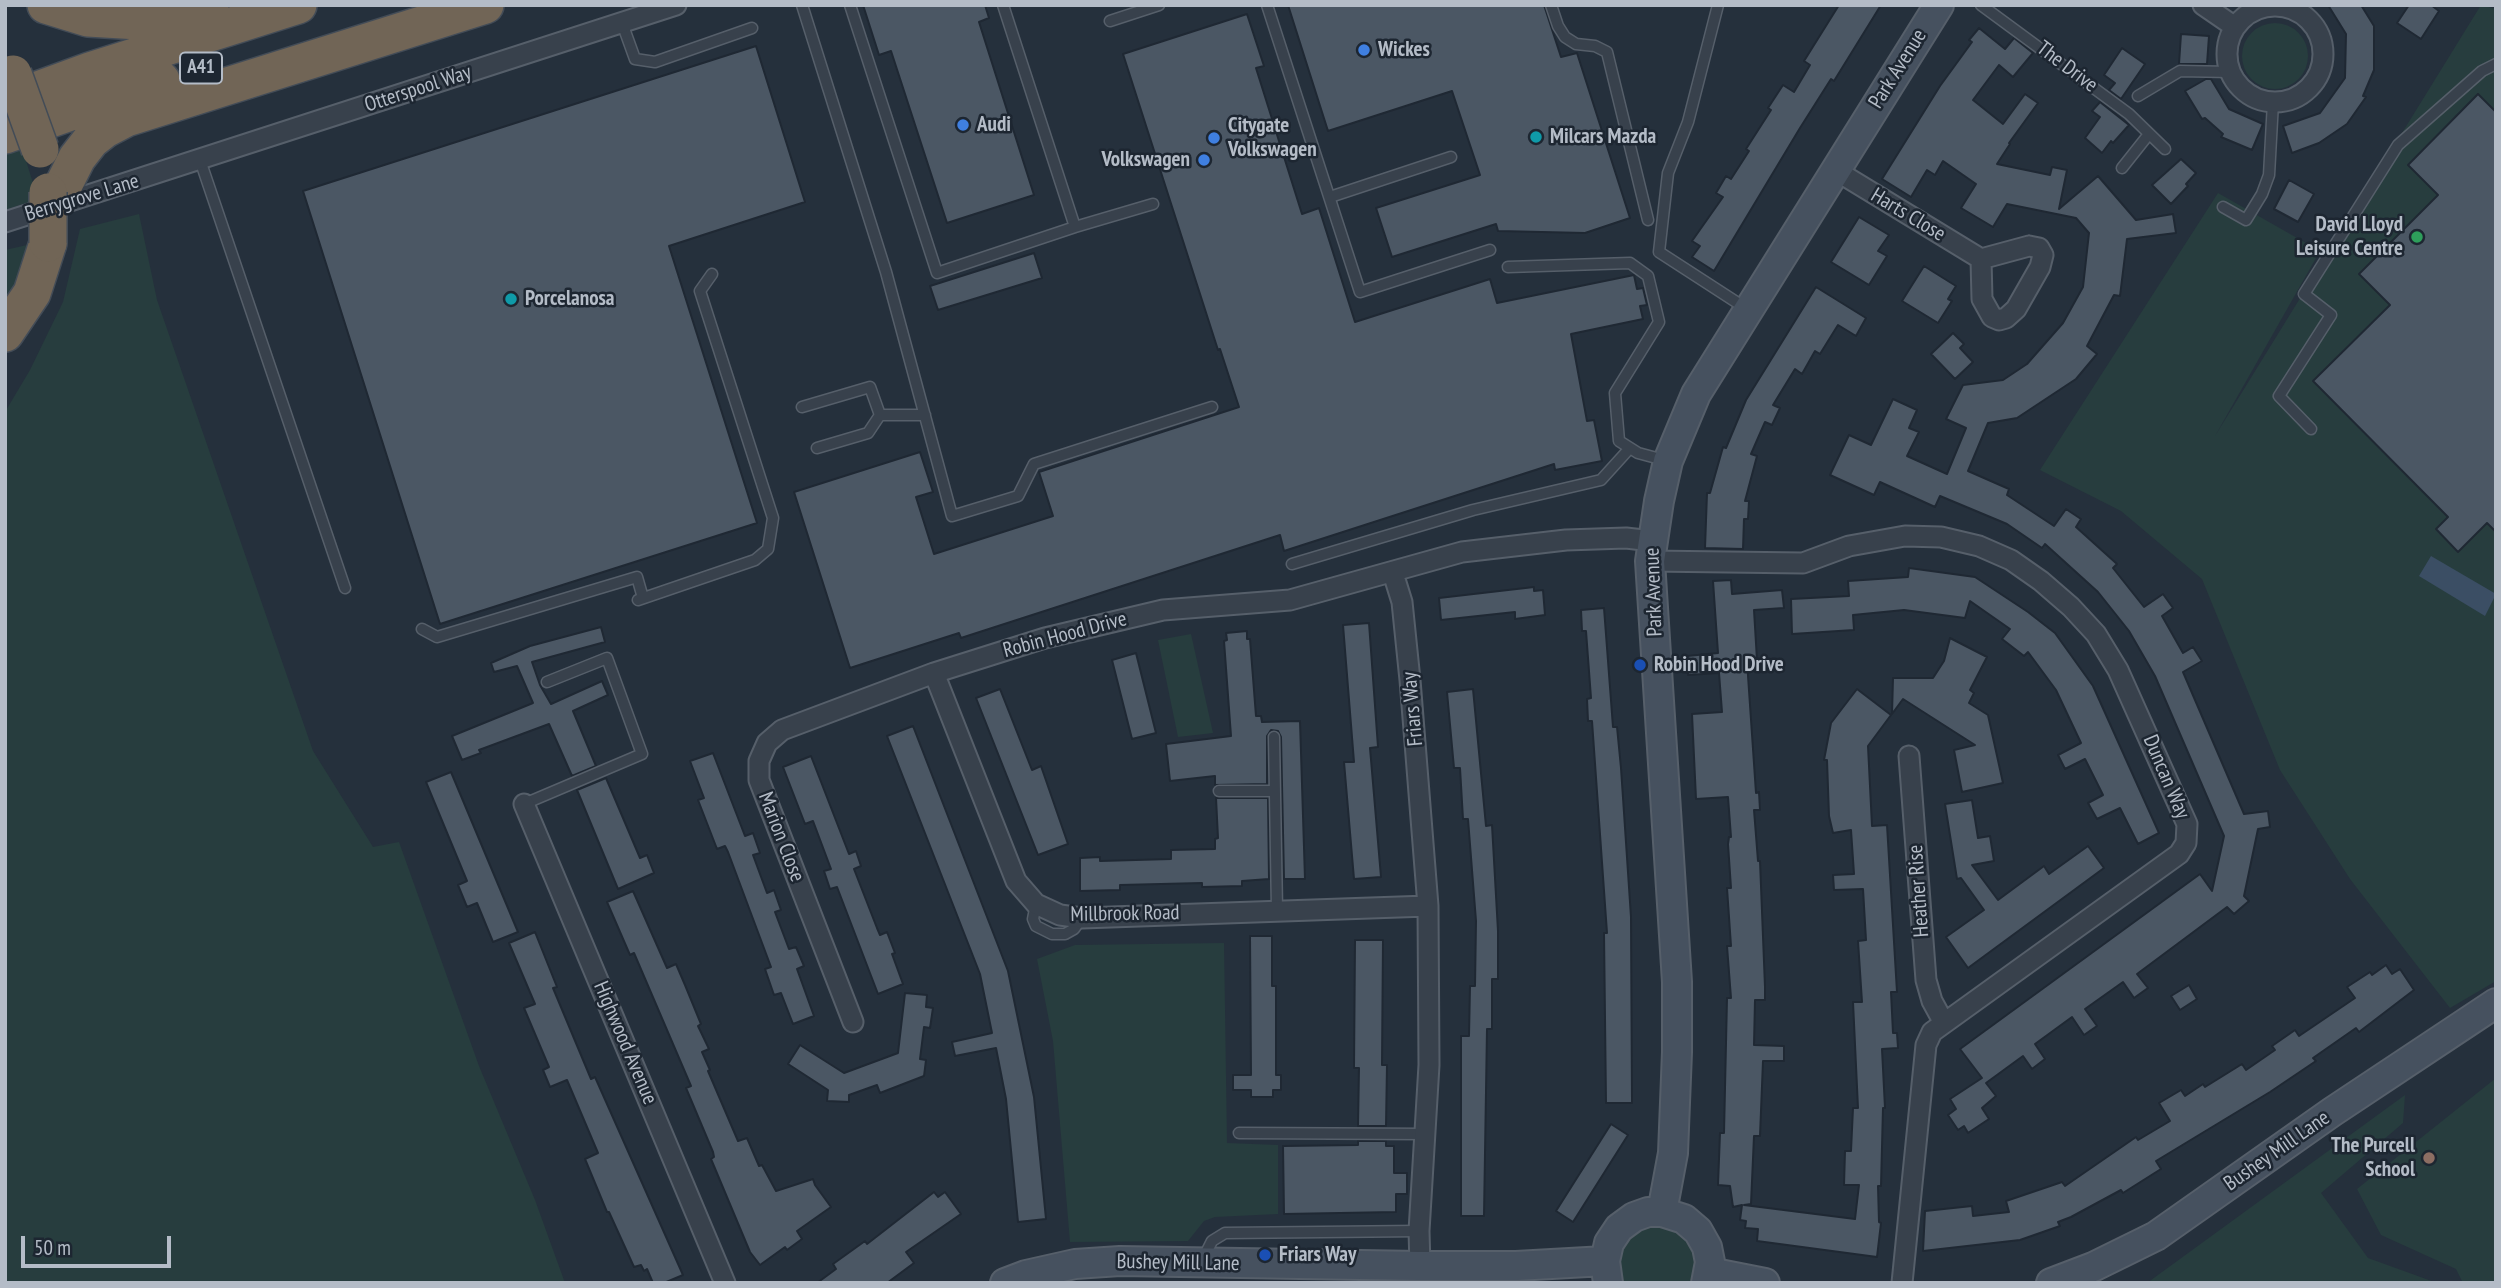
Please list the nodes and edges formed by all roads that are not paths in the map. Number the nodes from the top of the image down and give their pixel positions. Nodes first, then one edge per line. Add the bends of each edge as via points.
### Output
1 (46, 5) edge
2 (210, 5) edge
3 (298, 5) edge
4 (399, 5) edge
5 (485, 5) edge
6 (677, 5) edge
7 (802, 5) edge
8 (850, 5) edge
9 (1003, 5) edge
10 (1159, 5) edge
11 (1267, 5) edge
12 (1551, 5) edge
13 (1718, 5) edge
14 (1939, 5) edge
15 (1981, 5) edge
16 (2203, 5) edge
17 (1128, 10) edge
18 (1110, 21) dead end
19 (622, 23) junction
20 (2235, 27) junction
21 (752, 28) dead end
22 (2496, 64) edge
23 (2231, 72) junction
24 (8, 76) edge
25 (2138, 96) dead end
26 (2273, 102) junction
27 (2149, 134) junction
28 (5, 135) edge
29 (2165, 149) dead end
30 (1451, 157) dead end
31 (200, 160) junction
32 (2122, 168) dead end
33 (1835, 170) junction
34 (160, 174) joint
35 (56, 189) junction
36 (1330, 197) junction
37 (1153, 204) dead end
38 (2223, 207) dead end
39 (1648, 220) dead end
40 (5, 222) edge
41 (1075, 227) junction
42 (1490, 250) dead end
43 (1981, 260) dead end
44 (1508, 267) dead end
45 (712, 274) dead end
46 (1747, 310) junction
47 (5, 333) edge
48 (802, 407) dead end
49 (1212, 407) dead end
50 (880, 415) junction
51 (925, 415) junction
52 (2311, 429) dead end
53 (817, 448) dead end
54 (1630, 448) junction
55 (1668, 461) junction
56 (1651, 551) junction
57 (1292, 564) dead end
58 (1393, 573) junction
59 (345, 588) dead end
60 (422, 629) dead end
61 (934, 673) junction
62 (547, 682) dead end
63 (1274, 737) dead end
64 (1909, 755) dead end
65 (1219, 791) dead end
66 (1275, 791) junction
67 (524, 804) joint
68 (1429, 906) junction
69 (1277, 910) junction
70 (2496, 1003) edge
71 (853, 1022) dead end
72 (1944, 1023) junction
73 (1239, 1133) dead end
74 (1426, 1135) junction
75 (1662, 1212) junction
76 (1419, 1231) junction
77 (1201, 1263) junction
78 (1420, 1266) junction
79 (1606, 1272) edge
80 (1708, 1277) edge
81 (725, 1283) edge
82 (1005, 1283) edge
83 (1765, 1283) edge
84 (1902, 1283) edge
85 (2051, 1283) edge

1 - 2 highway via 89,18 139,21 170,18
3 - 24 highway, A41 via 90,71
4 - 28 highway, A41 via 107,97
5 - 35 highway via 126,118 91,140
6 - 19 street, Otterspool Way
7 - 51 lane via 886,272
8 - 41 lane via 937,273
9 - 41 lane
10 - 17 lane
11 - 36 lane
12 - 39 lane via 1565,37 1607,52
13 - 46 lane via 1688,122 1668,173 1659,252
14 - 33 street, Park Avenue
15 - 27 lane, The Drive via 2129,114
16 - 20 street
17 - 18 lane
19 - 21 lane via 635,59 655,62
19 - 31 street, Otterspool Way
20 - 23 street via 2227,45
20 - 26 street via 2256,10 2287,7 2307,18 2321,38 2321,70 2313,84 2287,102
22 - 52 lane via 2482,71 2398,145 2304,294 2331,315 2279,396
23 - 25 lane via 2180,71
23 - 26 street via 2242,90 2255,99
24 - 35 highway, bridge
26 - 38 lane via 2269,175 2262,194 2246,220
27 - 29 lane, The Drive
27 - 32 lane
30 - 36 lane
31 - 34 street, Otterspool Way
31 - 59 lane
33 - 43 street, Harts Close
33 - 46 street, Park Avenue
34 - 40 street, Berrygrove Lane
35 - 47 highway, bridge via 49,238 32,293
36 - 42 lane via 1360,292
37 - 41 lane
44 - 54 lane via 1630,264 1648,276 1659,322 1615,393 1619,441
45 - 60 lane via 700,291 773,518 768,549 755,560 641,599 637,577 437,636
46 - 55 street, Park Avenue via 1696,394
48 - 50 lane via 870,387
49 - 51 lane via 1034,464 1018,496 953,516
50 - 51 lane
50 - 53 lane via 868,432
54 - 55 lane
54 - 57 lane via 1601,480 1472,510
55 - 56 street, Park Avenue
56 - 58 street, Robin Hood Drive via 1626,538 1566,540 1462,552
56 - 72 street, Duncan Way via 1802,564 1849,546 1905,536 1941,537 1979,546 2011,560 2071,607 2096,634 2119,670 2188,824 2186,843 2179,854
56 - 75 street, Park Avenue via 1676,982 1673,1153
58 - 61 street, Robin Hood Drive via 1290,600 1163,610 1045,638
58 - 68 street, Friars Way via 1402,602
61 - 69 street, Millbrook Road via 1016,881 1036,904 1060,915 1082,918
61 - 71 street, Marion Close via 782,730 767,743 759,761 759,780
62 - 67 lane via 607,658 642,754
63 - 66 lane
64 - 72 street, Heather Rise via 1926,979
65 - 66 lane
66 - 69 lane
67 - 81 street, Highwood Avenue
68 - 69 street, Millbrook Road
68 - 74 street, Friars Way
70 - 85 street, Bushey Mill Lane via 2156,1236
72 - 84 street, Duncan Way via 1932,1032 1926,1045
73 - 74 lane
74 - 76 street, Friars Way
75 - 79 street via 1634,1217 1619,1228 1609,1243
75 - 80 street via 1684,1219 1698,1231 1707,1247
76 - 77 lane via 1225,1233 1212,1241
76 - 78 street, Friars Way
77 - 78 street, Bushey Mill Lane via 1389,1270
77 - 82 street, Bushey Mill Lane via 1075,1264
78 - 79 street, Bushey Mill Lane
80 - 83 street

